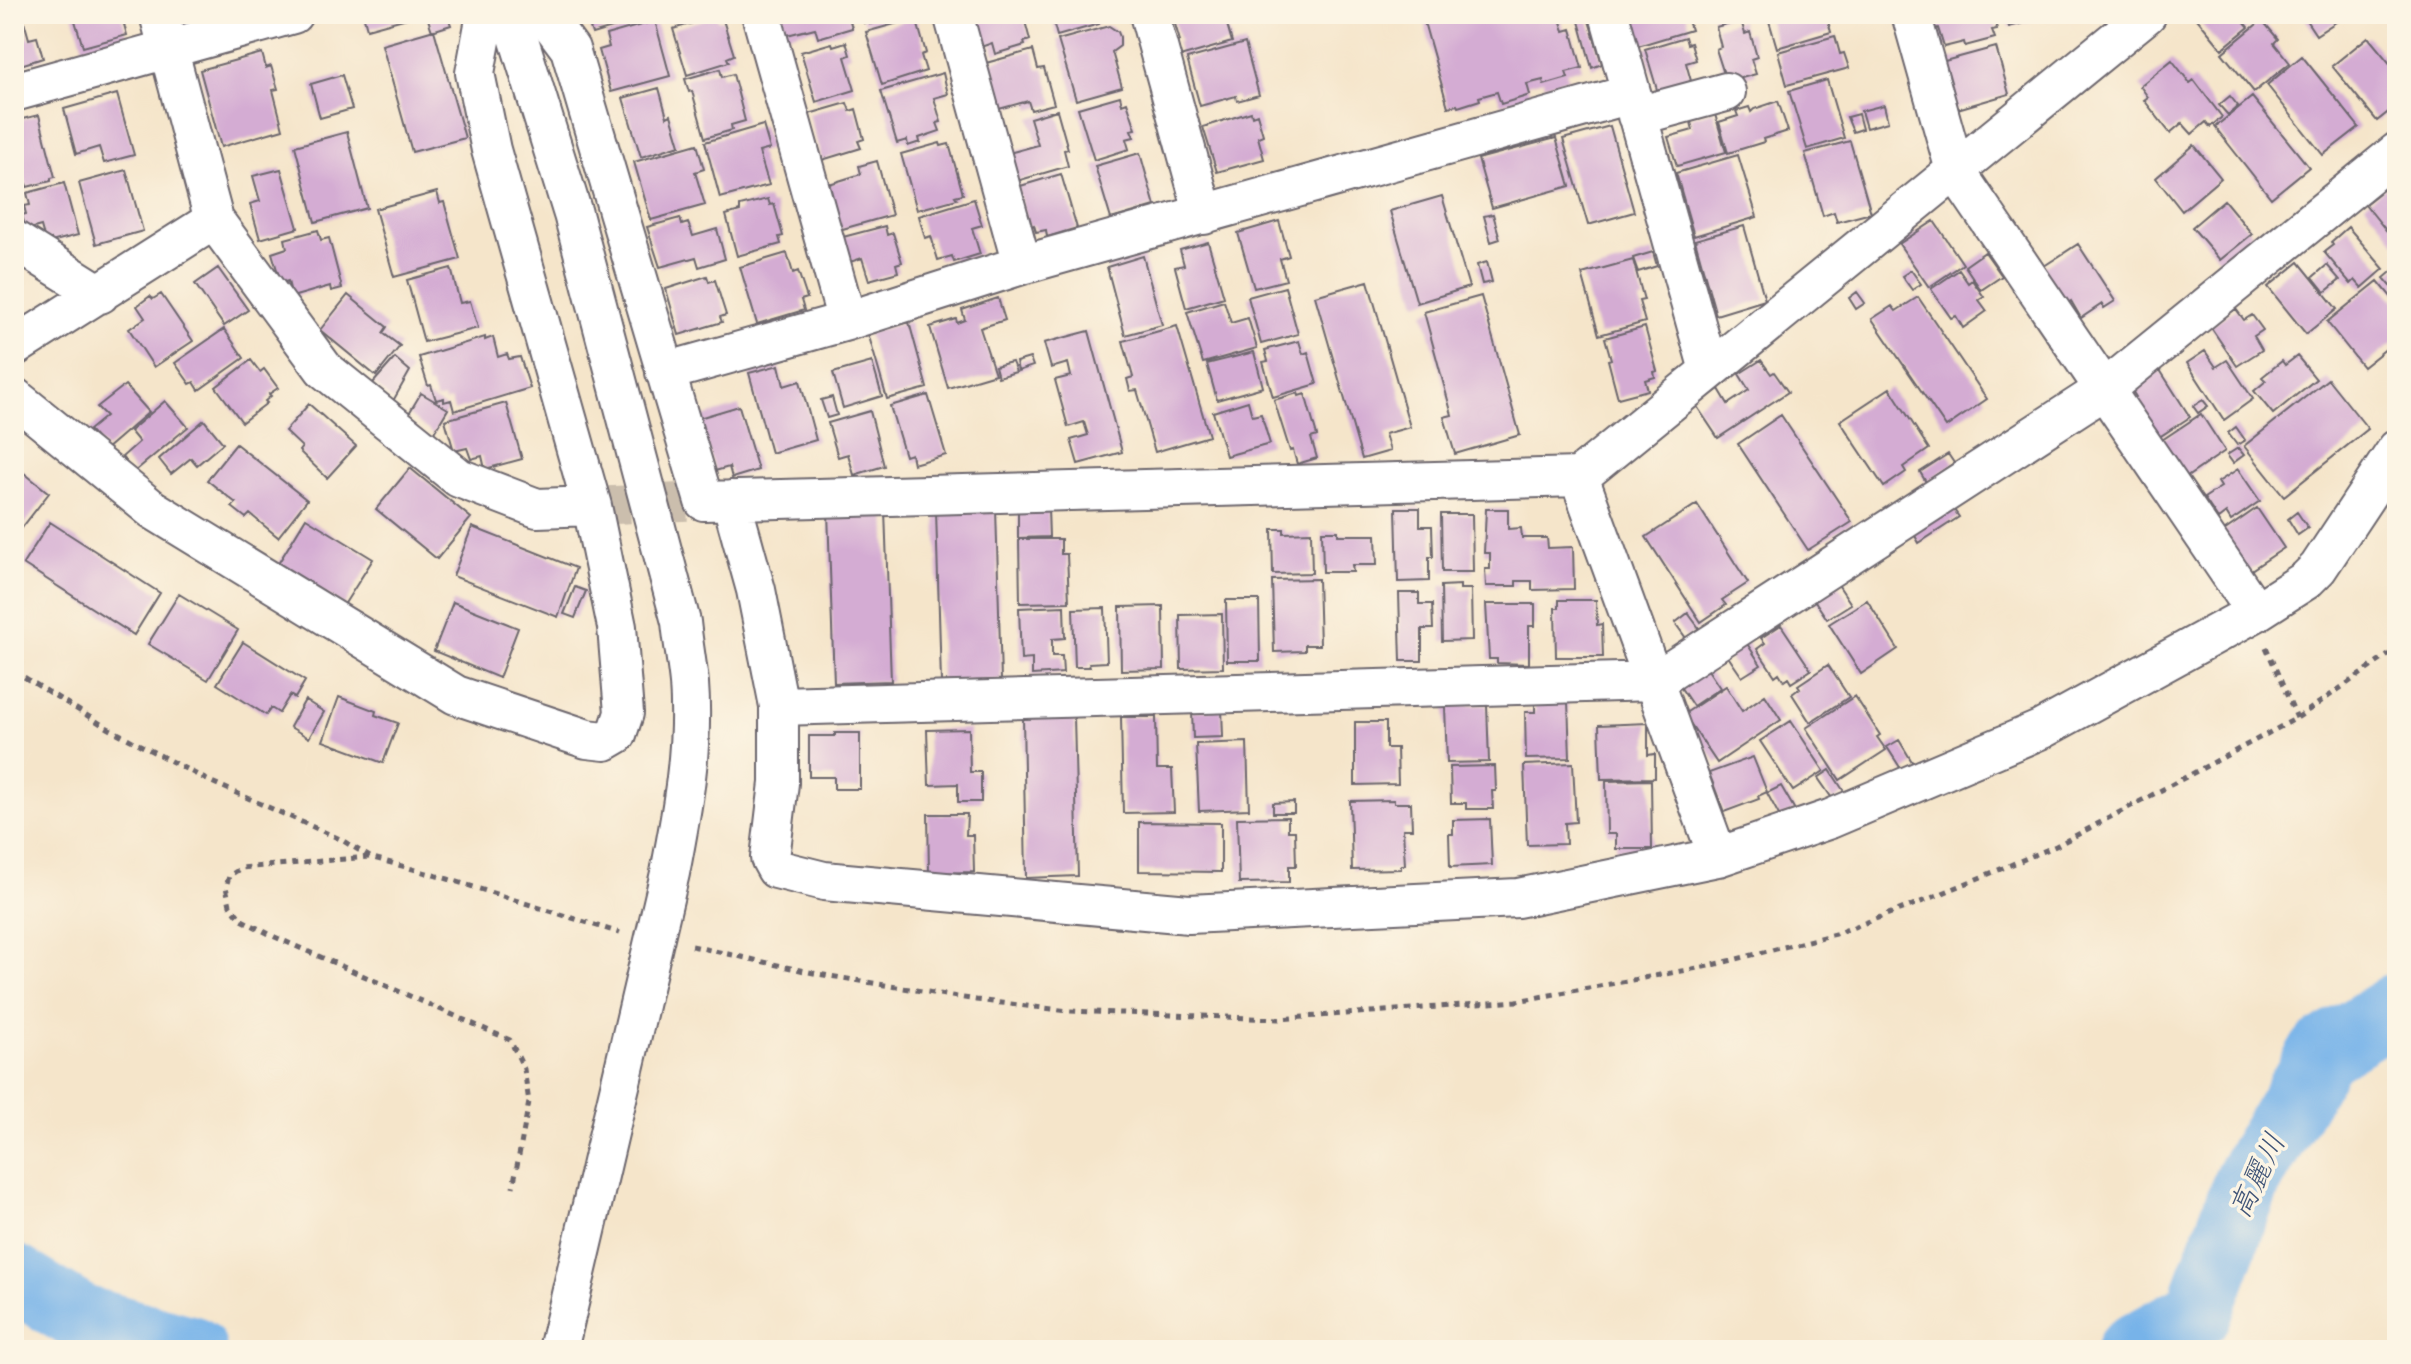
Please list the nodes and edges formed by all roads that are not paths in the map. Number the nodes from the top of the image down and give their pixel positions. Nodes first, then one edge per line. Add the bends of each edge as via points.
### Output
1 (159, 14) edge
2 (293, 14) edge
3 (486, 14) edge
4 (511, 14) edge
5 (544, 14) edge
6 (761, 14) edge
7 (953, 14) edge
8 (1149, 14) edge
9 (1609, 14) edge
10 (1911, 14) edge
11 (2147, 14) edge
12 (169, 50) junction
13 (14, 92) edge
14 (1726, 92) dead end
15 (1634, 105) junction
16 (2397, 152) edge
17 (1955, 170) junction
18 (1204, 215) junction
19 (214, 220) junction
20 (14, 240) edge
21 (1022, 265) junction
22 (100, 294) junction
23 (847, 321) junction
24 (14, 347) edge
25 (1709, 370) junction
26 (665, 372) junction
27 (2105, 389) junction
28 (14, 397) edge
29 (2397, 449) edge
30 (1579, 477) junction
31 (731, 500) junction
32 (592, 506) junction
33 (2256, 612) junction
34 (1655, 681) junction
35 (779, 706) junction
36 (1718, 857) junction
37 (558, 1350) edge

1 - 12 street
2 - 12 street
3 - 32 street via 475,73 488,134
4 - 37 street via 573,214 681,622 689,684 682,810
5 - 26 street via 570,49
6 - 23 street
7 - 21 street
8 - 18 street
9 - 15 street
10 - 17 street
11 - 17 street
12 - 13 street
12 - 19 street
14 - 15 street
15 - 18 street
15 - 25 street
16 - 27 street
17 - 25 street
17 - 27 street
18 - 21 street
19 - 22 street
19 - 32 street via 324,369 459,478 537,508
20 - 22 street
21 - 23 street
22 - 24 street
23 - 26 street
25 - 30 street
26 - 31 street via 704,501
27 - 33 street
27 - 34 street
28 - 32 street via 152,509 456,695 605,741 617,734 624,713 617,627
29 - 33 street via 2318,568
30 - 31 street
30 - 34 street
31 - 35 street
33 - 36 street via 2042,729 1830,819
34 - 35 street
34 - 36 street
35 - 36 street via 779,783 770,858 776,869 824,881 1189,914 1518,898

